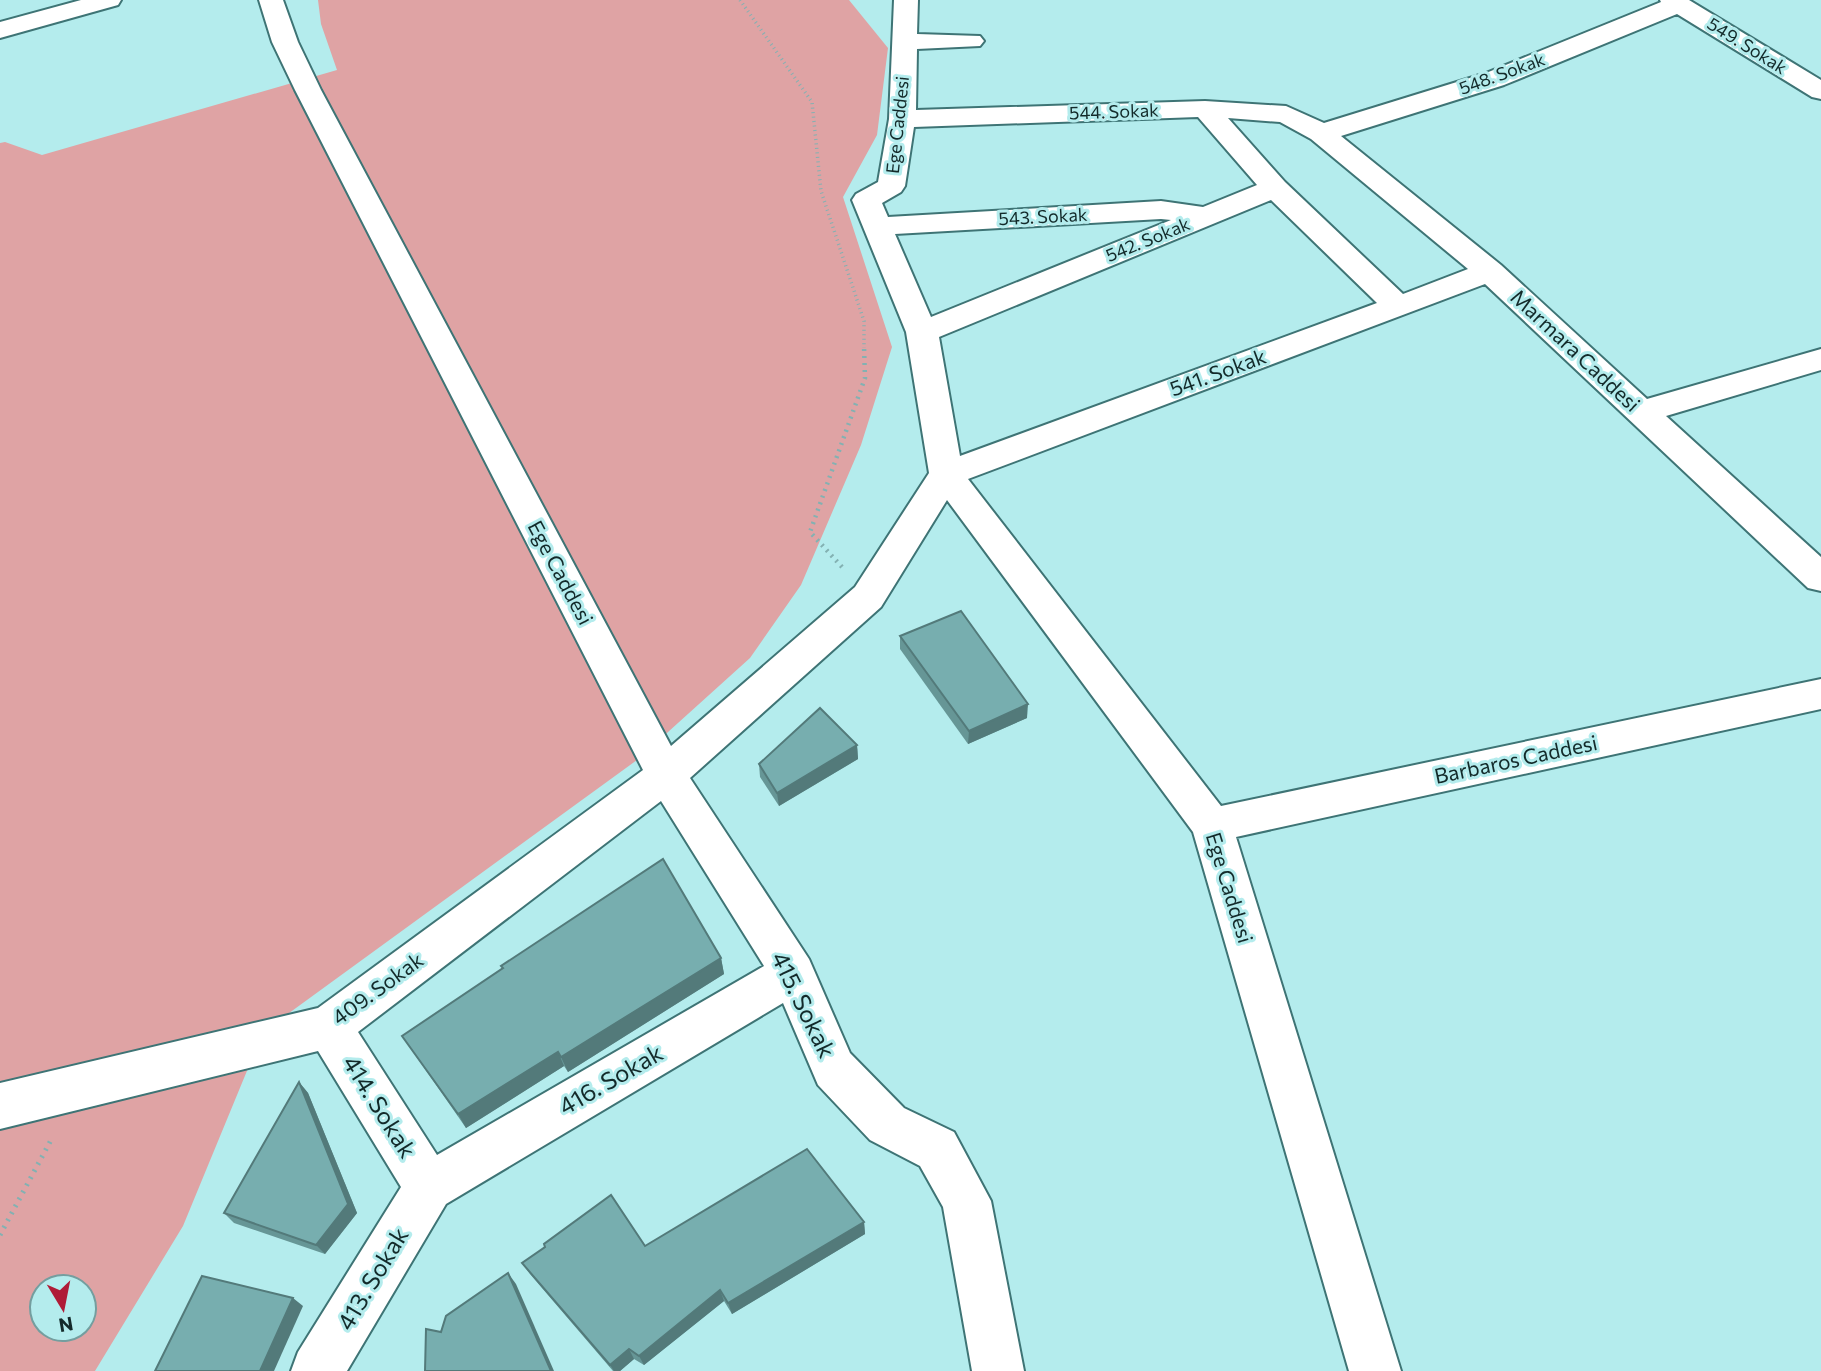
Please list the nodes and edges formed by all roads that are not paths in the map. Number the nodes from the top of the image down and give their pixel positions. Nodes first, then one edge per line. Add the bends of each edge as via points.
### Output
1 (41, 0) edge
2 (109, 0) edge
3 (271, 0) edge
4 (906, 0) edge
5 (1676, 2) edge
6 (0, 12) edge
7 (0, 30) edge
8 (971, 41) dead end
9 (905, 42) junction
10 (1821, 91) edge
11 (1205, 109) junction
12 (902, 119) junction
13 (1321, 133) junction
14 (1275, 188) junction
15 (1208, 216) junction
16 (877, 226) junction
17 (1490, 272) junction
18 (1398, 306) junction
19 (922, 332) junction
20 (1821, 359) edge
21 (1641, 412) junction
22 (946, 474) junction
23 (1821, 578) edge
24 (1821, 694) edge
25 (666, 775) junction
26 (1212, 825) junction
27 (793, 973) junction
28 (329, 1027) junction
29 (0, 1106) edge
30 (429, 1187) junction
31 (317, 1371) edge
32 (998, 1371) edge
33 (1375, 1371) edge

1 - 6 street
2 - 7 street
3 - 25 street, Ege Caddesi via 308,90
4 - 9 street, Ege Caddesi
5 - 10 street, 549. Sokak
5 - 13 street, 548. Sokak via 1495,79
8 - 9 street
9 - 12 street, Ege Caddesi
11 - 12 street, 544. Sokak
11 - 13 street, 544. Sokak via 1286,114
11 - 14 street
12 - 16 street, Ege Caddesi via 891,186 866,200
13 - 17 street, Marmara Caddesi
14 - 15 street, 542. Sokak
14 - 18 street
15 - 16 street, 543. Sokak via 1161,210
15 - 19 street, 542. Sokak
16 - 19 street, Ege Caddesi
17 - 18 street, 541. Sokak
17 - 21 street, Marmara Caddesi
18 - 22 street, 541. Sokak
19 - 22 street, Ege Caddesi
20 - 21 street
21 - 23 street, Marmara Caddesi
22 - 25 street via 868,597
22 - 26 street, Ege Caddesi
24 - 26 street, Barbaros Caddesi
25 - 27 street, 415. Sokak
25 - 28 street, 409. Sokak
26 - 33 street, Ege Caddesi
27 - 30 street, 416. Sokak
27 - 32 street, 415. Sokak via 834,1069 887,1124 937,1149 966,1201
28 - 29 street, 409. Sokak
28 - 30 street, 414. Sokak
30 - 31 street, 413. Sokak

